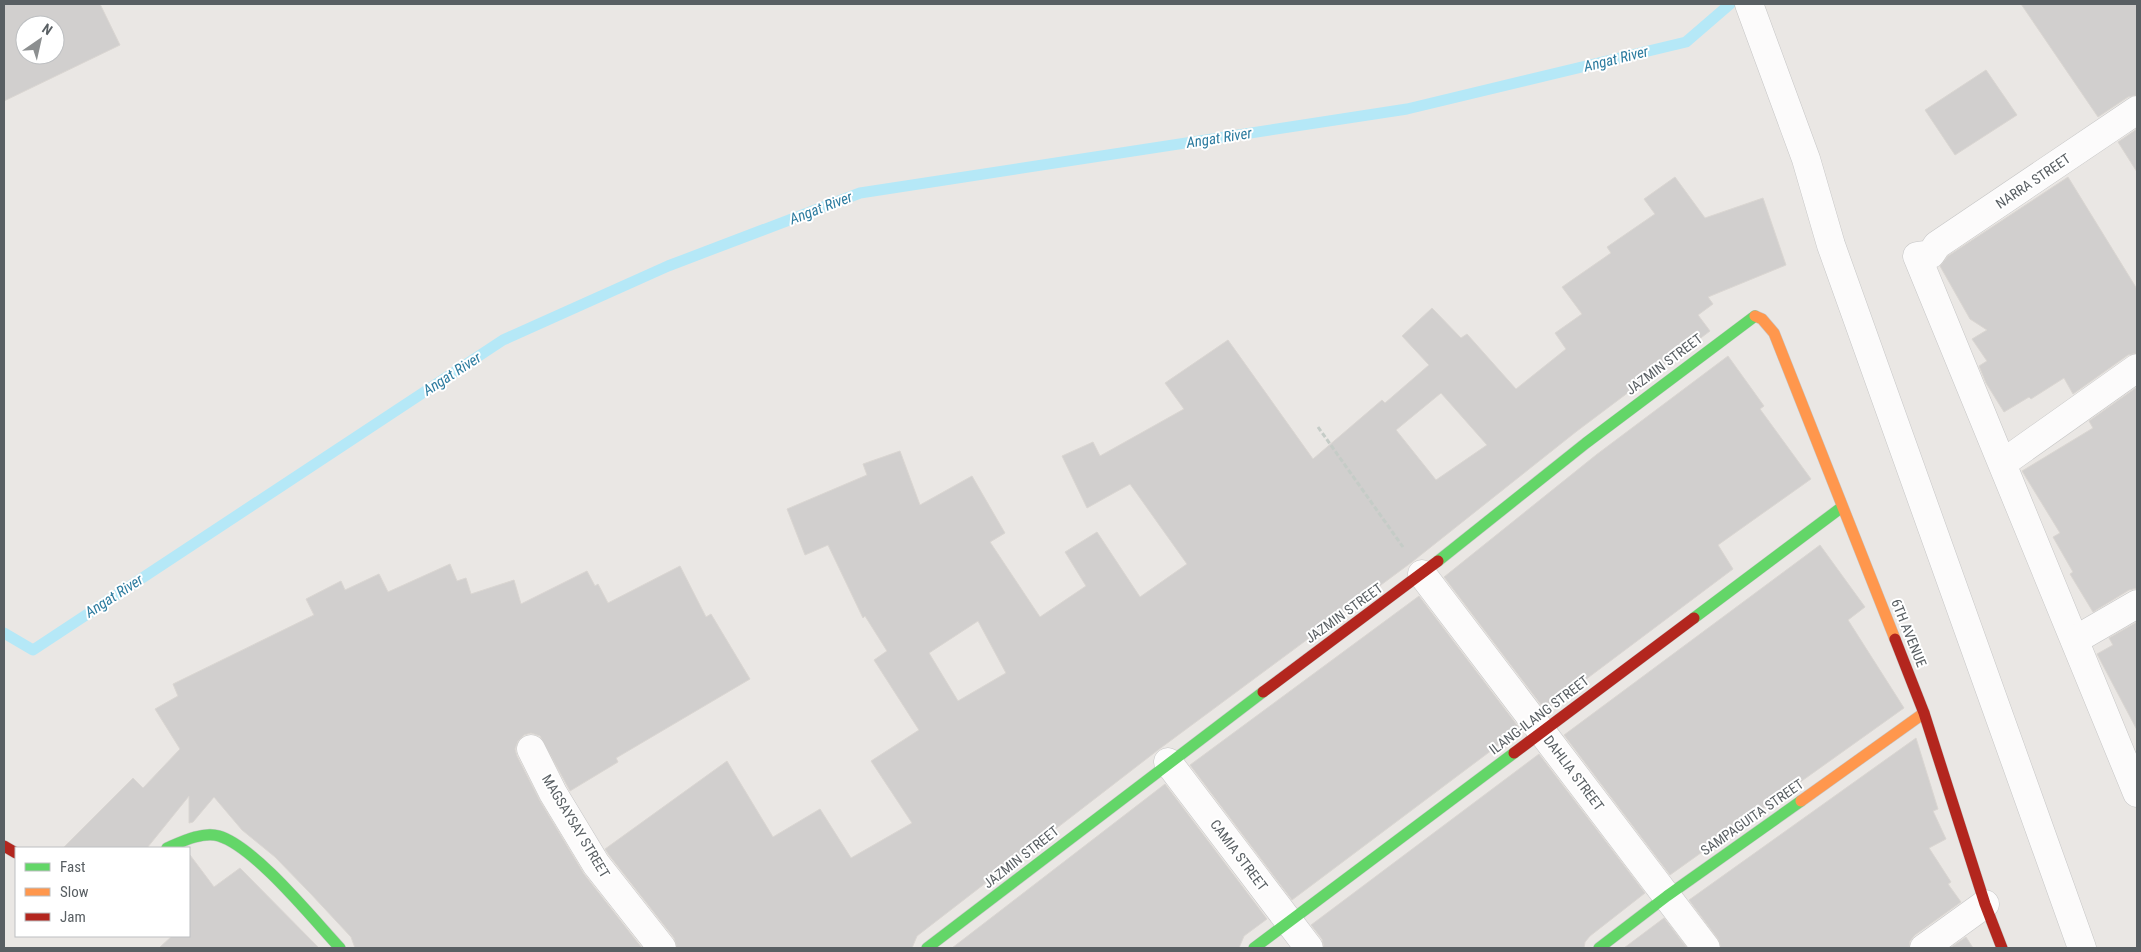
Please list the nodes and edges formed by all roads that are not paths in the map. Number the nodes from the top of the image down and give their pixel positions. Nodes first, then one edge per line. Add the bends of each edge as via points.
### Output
1 (1749, 4) edge
2 (2137, 110) edge
3 (1774, 333) joint
4 (2137, 368) edge
5 (2003, 463) junction
6 (1842, 507) junction
7 (1422, 574) junction
8 (2137, 604) edge
9 (2075, 640) junction
10 (1924, 713) junction
11 (1543, 731) junction
12 (530, 749) dead end
13 (1168, 762) junction
14 (2137, 793) edge
15 (4, 846) edge
16 (169, 847) edge
17 (15, 852) edge
18 (1667, 896) junction
19 (1986, 904) junction
20 (1290, 923) junction
21 (340, 948) edge
22 (662, 948) edge
23 (928, 948) edge
24 (1254, 948) edge
25 (1309, 948) edge
26 (1599, 948) edge
27 (1706, 948) edge
28 (1924, 948) edge
29 (2002, 948) edge
30 (2082, 948) edge

1 - 30 street via 1806,159 1834,254
2 - 5 street, NARRA STREET via 1938,245 1931,254 1917,256
3 - 6 street, 6TH AVENUE
3 - 7 street, JAZMIN STREET via 1762,319 1749,318 1586,442
4 - 5 street
5 - 9 street
6 - 10 street, 6TH AVENUE
6 - 11 street, ILANG-ILANG STREET
7 - 11 street, DAHLIA STREET
7 - 13 street, JAZMIN STREET
8 - 9 street
9 - 14 street
10 - 18 street, SAMPAGUITA STREET
10 - 19 street, 6TH AVENUE
11 - 18 street, DAHLIA STREET
11 - 20 street, ILANG-ILANG STREET
12 - 22 street, MAGSAYSAY STREET via 596,864
13 - 20 street, CAMIA STREET
13 - 23 street, JAZMIN STREET
15 - 17 street
16 - 21 street via 185,839 218,835 246,851
18 - 26 street, SAMPAGUITA STREET
18 - 27 street, DAHLIA STREET
19 - 28 street
19 - 29 street, 6TH AVENUE
20 - 24 street, ILANG-ILANG STREET
20 - 25 street, CAMIA STREET

